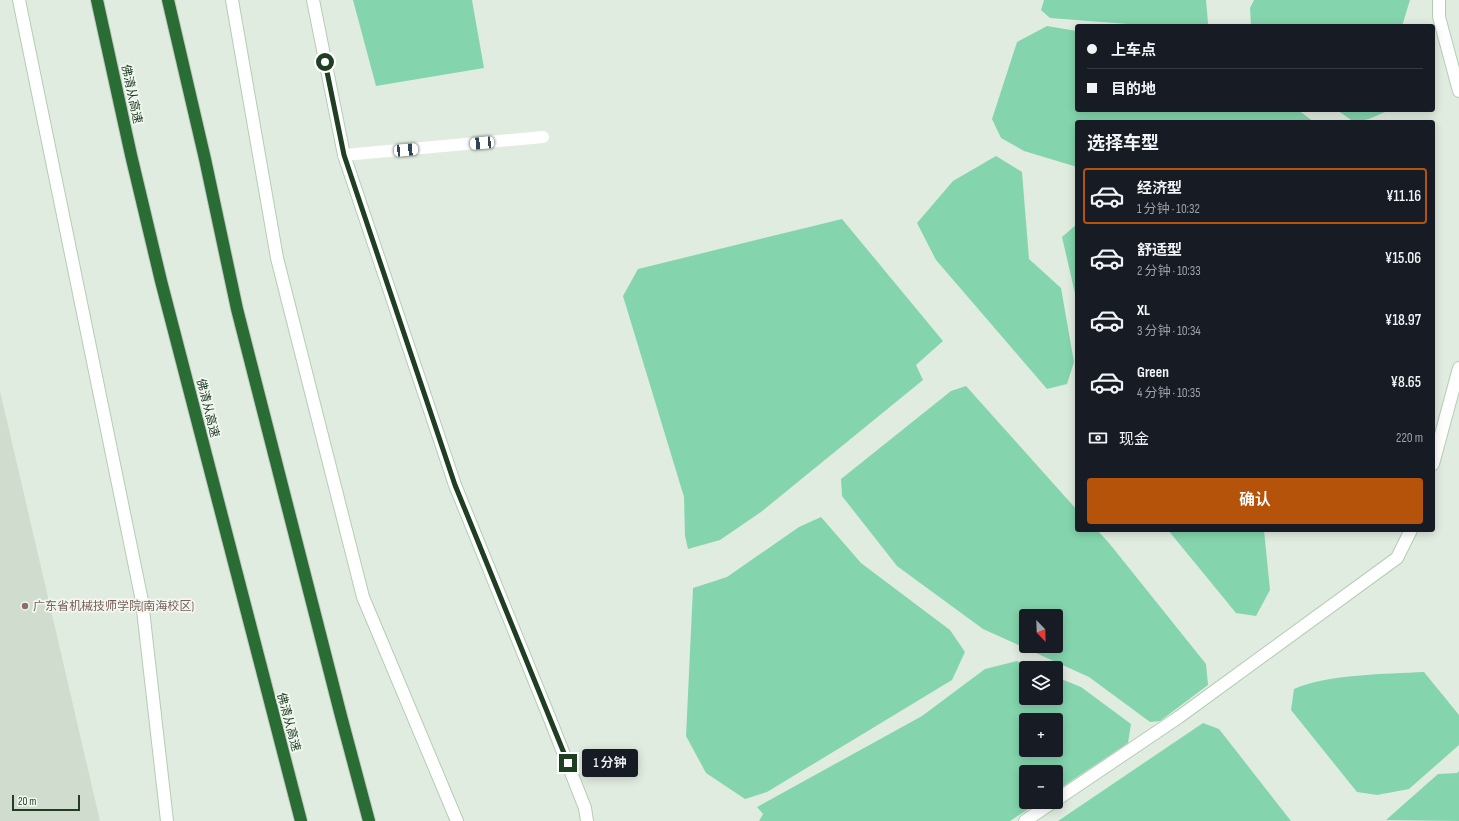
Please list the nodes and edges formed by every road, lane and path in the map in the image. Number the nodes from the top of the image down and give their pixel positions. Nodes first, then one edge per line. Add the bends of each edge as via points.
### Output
1 (19, 0) edge
2 (97, 0) edge
3 (168, 0) edge
4 (232, 0) edge
5 (313, 0) edge
6 (1439, 0) edge
7 (1459, 91) edge
8 (543, 137) dead end
9 (344, 155) junction
10 (1459, 368) edge
11 (1435, 457) edge
12 (1410, 532) edge
13 (1063, 795) edge
14 (1043, 809) edge
15 (167, 821) edge
16 (301, 821) edge
17 (370, 821) edge
18 (457, 821) edge
19 (586, 821) edge
20 (1025, 821) edge

1 - 15 street via 142,602
2 - 16 highway, 佛清从高速 via 161,280
3 - 17 highway via 237,310
4 - 18 street via 277,258 363,597
5 - 9 street
6 - 7 street via 1439,17
8 - 9 street
9 - 19 street via 455,485 585,808
10 - 11 street
12 - 13 street via 1397,558 1179,717
14 - 20 street

